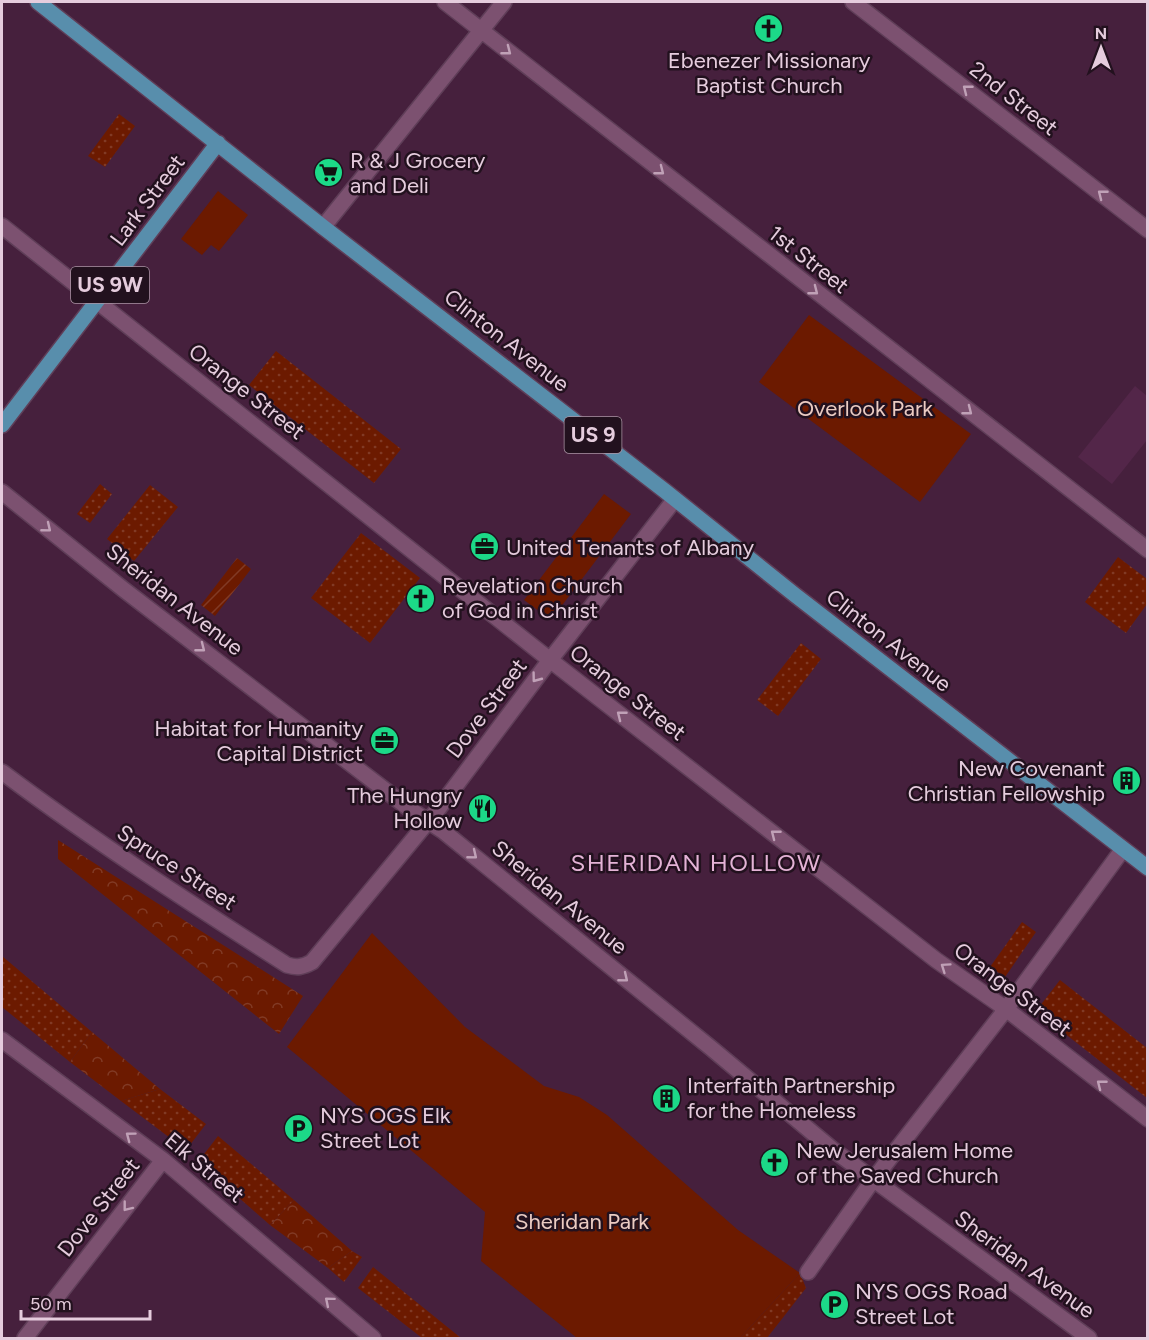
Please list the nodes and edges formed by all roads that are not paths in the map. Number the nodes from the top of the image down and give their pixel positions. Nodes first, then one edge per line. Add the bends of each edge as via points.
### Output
1 (38, 2) edge
2 (445, 2) edge
3 (504, 2) edge
4 (853, 2) edge
5 (481, 31) junction
6 (218, 143) junction
7 (2, 226) edge
8 (323, 227) junction
9 (1148, 230) edge
10 (97, 302) junction
11 (2, 425) edge
12 (2, 492) edge
13 (675, 499) junction
14 (1148, 550) edge
15 (550, 660) junction
16 (2, 772) edge
17 (428, 821) junction
18 (1123, 849) junction
19 (1148, 868) edge
20 (328, 941) joint
21 (1006, 1010) junction
22 (2, 1040) edge
23 (1148, 1119) edge
24 (163, 1160) junction
25 (873, 1180) junction
26 (808, 1272) dead end
27 (25, 1338) edge
28 (373, 1338) edge
29 (1089, 1338) edge

1 - 6 main road, Clinton Avenue / US 9
2 - 5 street, 1st Street
3 - 5 street
9 -> 4 street, 2nd Street
5 - 8 street
5 -> 14 street, 1st Street
6 - 8 main road, Clinton Avenue / US 9
6 - 10 main road, Lark Street / US 9W
7 - 10 street, Orange Street
8 - 13 main road, Clinton Avenue / US 9
10 - 11 main road, Lark Street / US 9W
10 - 15 street, Orange Street
12 -> 17 street, Sheridan Avenue
13 - 15 street, Dove Street
13 - 18 main road, Clinton Avenue / US 9
15 -> 17 street, Dove Street
21 -> 15 street, Orange Street
16 - 20 street, Spruce Street via 103,846 287,965 296,968 312,962
17 - 20 street, Dove Street
17 -> 25 street, Sheridan Avenue
18 - 19 main road, Clinton Avenue / US 9
18 - 21 street
23 -> 21 street, Orange Street
21 - 25 street
24 -> 22 street, Elk Street
24 -> 27 street, Dove Street
28 -> 24 street, Elk Street
25 - 26 street
25 - 29 street, Sheridan Avenue

